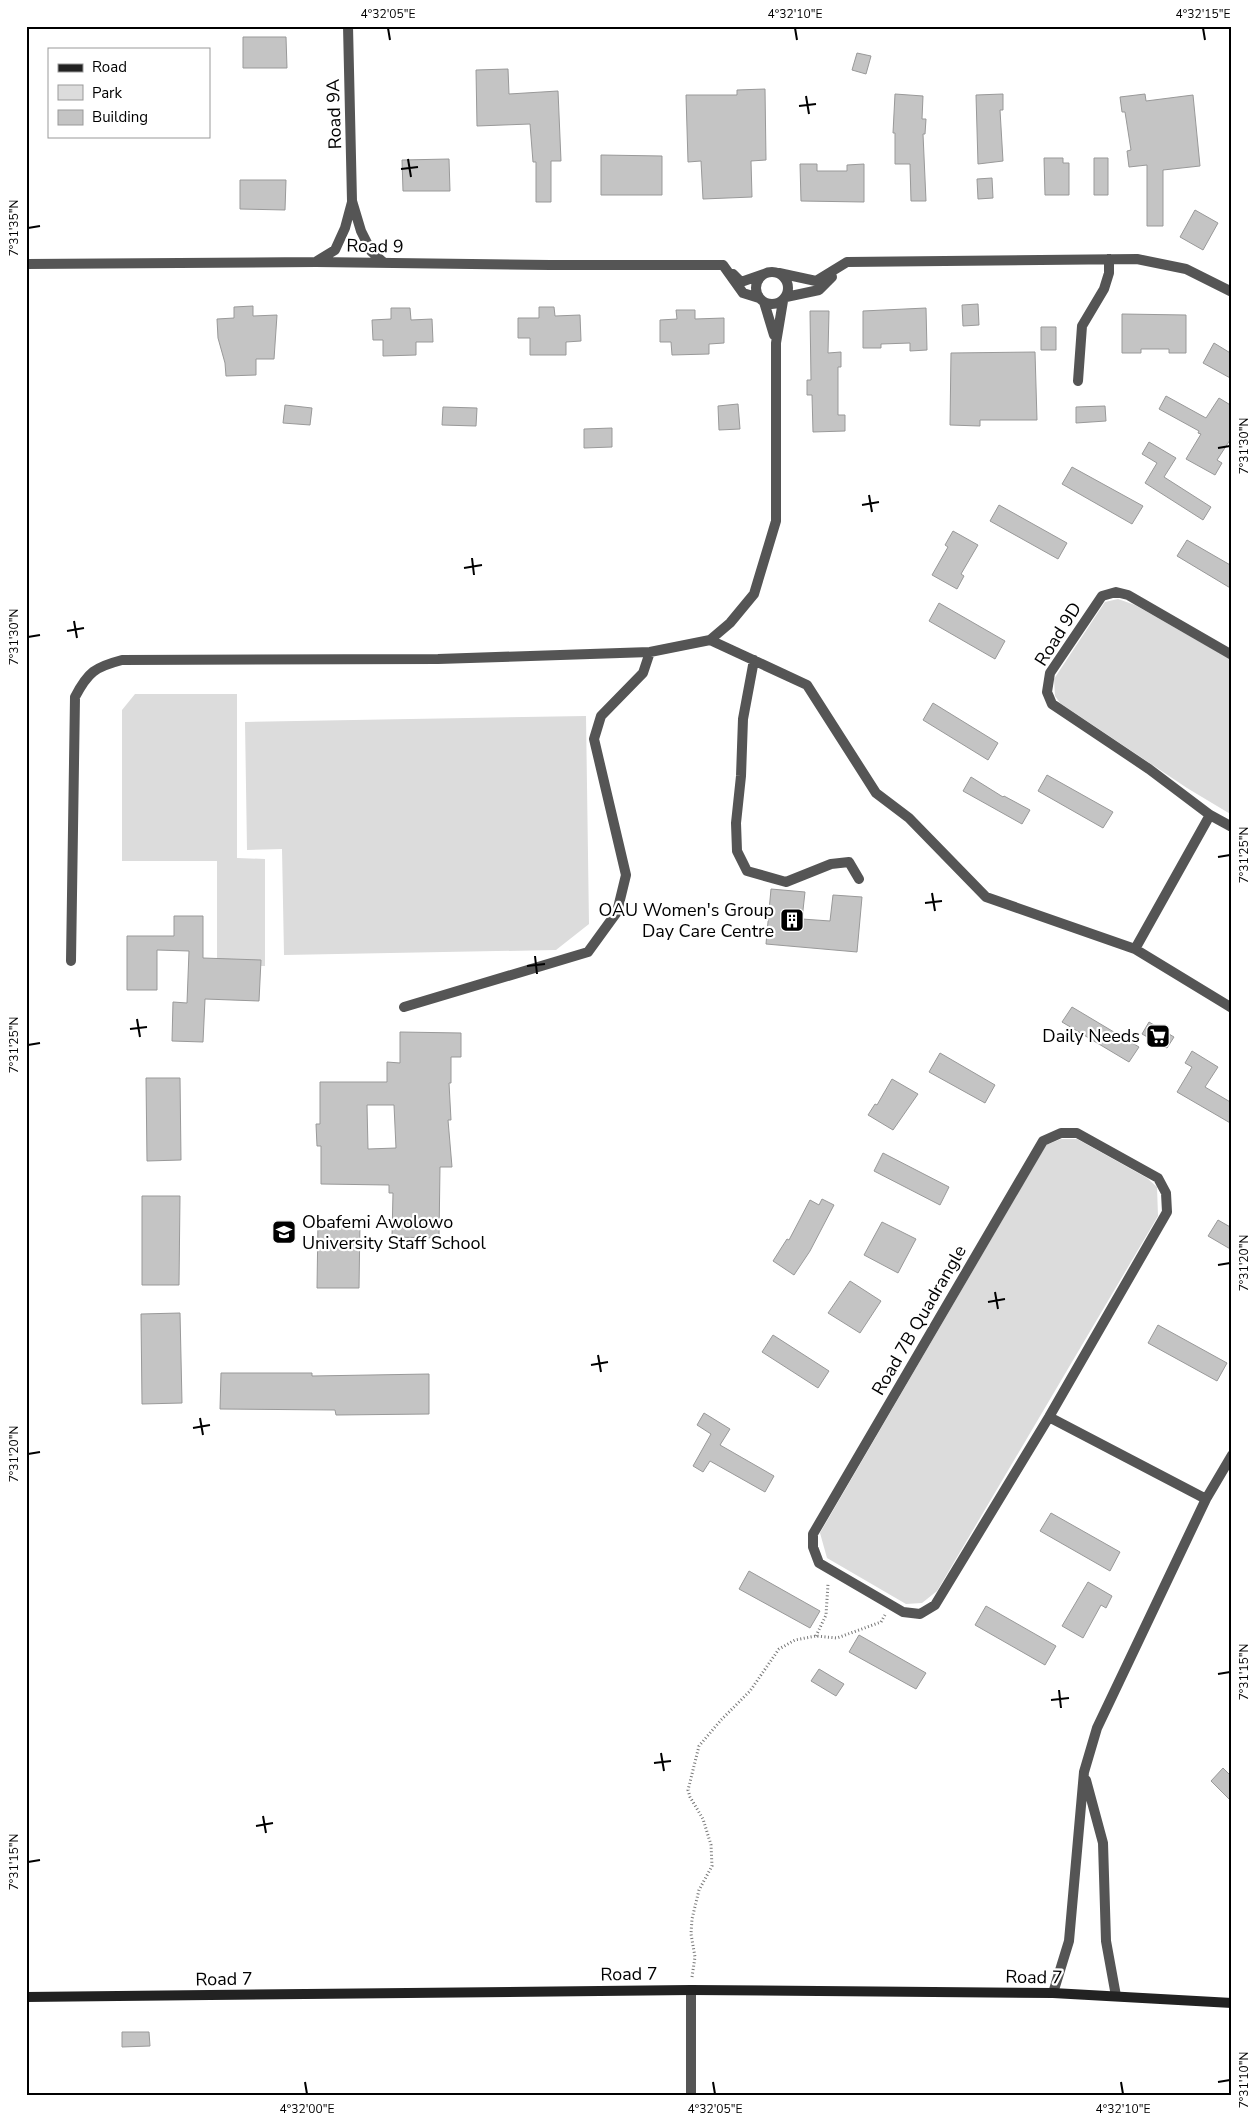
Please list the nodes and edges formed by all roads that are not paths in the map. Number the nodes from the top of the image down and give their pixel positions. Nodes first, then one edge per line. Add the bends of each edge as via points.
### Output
1 (348, 26) edge
2 (352, 201) junction
3 (1109, 259) junction
4 (316, 262) junction
5 (847, 262) junction
6 (384, 263) junction
7 (26, 264) edge
8 (723, 265) junction
9 (765, 273) junction
10 (779, 273) junction
11 (1232, 292) edge
12 (784, 299) junction
13 (761, 300) junction
14 (776, 343) junction
15 (1078, 381) dead end
16 (710, 640) junction
17 (650, 652) junction
18 (1232, 655) edge
19 (754, 660) junction
20 (1210, 815) junction
21 (1232, 827) edge
22 (859, 879) dead end
23 (1134, 949) junction
24 (71, 961) dead end
25 (404, 1007) dead end
26 (1232, 1008) edge
27 (1049, 1417) junction
28 (1232, 1455) edge
29 (1206, 1499) junction
30 (1084, 1772) junction
31 (691, 1990) junction
32 (1053, 1993) junction
33 (1116, 1996) junction
34 (26, 1997) edge
35 (1232, 2003) edge
36 (691, 2096) edge

1 - 2 street, Road 9A
2 - 4 street via 335,250
2 - 6 street via 371,251
3 - 5 street
3 - 11 street via 1137,259 1186,269
3 - 15 street via 1104,289 1082,326
4 - 6 street, Road 9
4 - 7 street, Road 9
5 - 10 street via 816,281
5 - 12 street via 819,290
6 - 8 street, Road 9
8 - 9 street via 741,282
8 - 13 street via 743,293
9 - 10 street
9 - 13 street via 756,284
10 - 12 street via 788,284
12 - 13 street via 774,305
12 - 14 street
13 - 14 street via 771,321
14 - 16 street via 776,521 754,594 730,623
16 - 17 street
16 - 19 street
17 - 24 street via 438,659 122,660 102,665 84,678 75,697
17 - 25 street via 643,673 600,716 594,739 626,874 617,912 588,952
18 - 20 street, Road 9D via 1128,595 1116,592 1102,596 1050,674 1047,692 1052,704 1149,769
19 - 22 street via 743,719 736,823 737,851 747,872 786,882 831,864 849,862
19 - 23 street via 806,685 876,792 909,818 986,897
20 - 21 street, Road 9D
20 - 23 street
23 - 26 street
27 - 27 street, Road 7B Quadrangle via 935,1605 920,1614 903,1612 820,1563 813,1547 813,1534 1043,1141 1061,1133 1077,1132 1158,1178 1166,1193 1167,1212
27 - 29 street
28 - 29 street
29 - 30 street via 1098,1728
30 - 32 street via 1069,1941
30 - 33 street via 1103,1843 1106,1940
31 - 32 street, Road 7
31 - 34 street, Road 7
31 - 36 street
32 - 33 street, Road 7
33 - 35 street, Road 7

